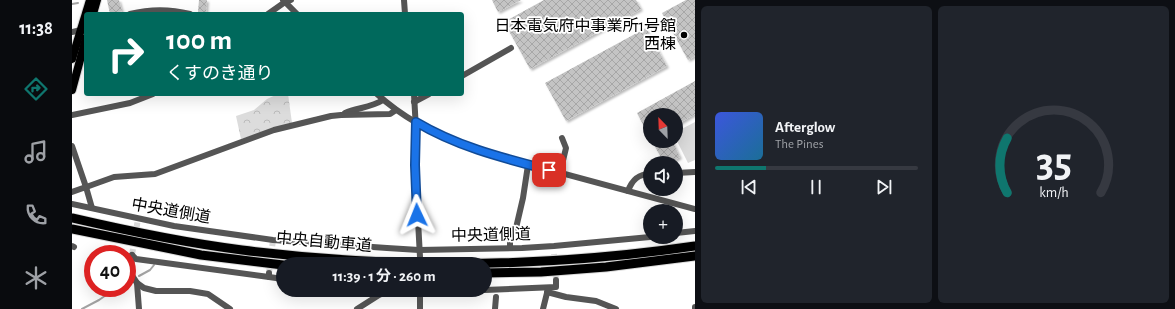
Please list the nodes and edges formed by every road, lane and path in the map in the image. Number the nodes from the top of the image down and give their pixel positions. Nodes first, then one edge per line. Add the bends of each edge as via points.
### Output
1 (90, 0) edge
2 (97, 0) edge
3 (404, 0) edge
4 (286, 1) edge
5 (86, 12) edge
6 (94, 12) edge
7 (139, 12) edge
8 (183, 12) edge
9 (271, 12) edge
10 (295, 12) edge
11 (403, 12) edge
12 (84, 20) edge
13 (81, 30) junction
14 (72, 32) edge
15 (84, 45) edge
16 (511, 48) dead end
17 (72, 59) edge
18 (464, 75) edge
19 (72, 90) edge
20 (148, 96) edge
21 (379, 96) edge
22 (414, 96) edge
23 (425, 96) edge
24 (383, 100) junction
25 (414, 102) junction
26 (396, 110) junction
27 (342, 114) junction
28 (72, 115) edge
29 (416, 122) junction
30 (562, 138) dead end
31 (72, 146) edge
32 (528, 165) junction
33 (695, 172) edge
34 (560, 173) junction
35 (683, 173) edge
36 (643, 175) edge
37 (86, 187) junction
38 (628, 191) junction
39 (72, 192) edge
40 (72, 204) edge
41 (92, 208) junction
42 (695, 209) edge
43 (72, 218) edge
44 (72, 229) edge
45 (695, 231) edge
46 (683, 232) edge
47 (643, 238) edge
48 (554, 246) junction
49 (695, 246) edge
50 (510, 248) junction
51 (419, 250) junction
52 (554, 254) tunnel mouth
53 (695, 256) edge
54 (420, 257) dead end
55 (276, 264) edge
56 (492, 273) edge
57 (276, 277) edge
58 (556, 280) dead end
59 (137, 283) junction
60 (492, 290) edge
61 (547, 290) junction
62 (375, 297) edge
63 (420, 297) edge
64 (496, 297) dead end
65 (139, 309) edge
66 (230, 309) edge
67 (357, 309) edge
68 (420, 309) edge
69 (495, 309) edge
70 (543, 309) edge
71 (616, 309) edge

1 - 5 main road
2 - 6 main road
3 - 11 street
4 - 9 street
4 - 10 street
7 - 8 street
12 - 13 main road
13 - 14 street
13 - 17 main road
15 - 19 main road
16 - 18 street
20 - 28 street via 130,103
21 - 24 street
22 - 25 street
23 - 25 street
24 - 26 street
24 - 27 street
25 - 29 street
26 - 27 street via 390,114
26 - 29 street
27 - 37 street via 274,130 155,174 114,177
29 - 32 street via 459,144
29 - 51 street via 415,165
30 - 34 street via 566,148
31 - 37 street
32 - 34 street
32 - 50 street via 516,228 510,236
33 - 35 street
34 - 38 street
36 - 38 street via 635,179
37 - 39 street
37 - 41 street
38 - 42 street
40 - 41 street, 中央道側道
41 - 51 street, 中央道側道 via 174,226 273,240
43 - 49 highway, 中央自動車道, bridge via 243,250 405,263 477,264 541,261 606,257
44 - 55 highway, 中央自動車道, bridge via 201,255
45 - 46 street
47 - 48 street, 中央道側道
48 - 50 street, 中央道側道
48 - 52 street
50 - 51 street, 中央道側道
51 - 54 street
53 - 56 highway, bridge via 606,267
57 - 59 street via 136,259 132,255 131,274
58 - 61 street via 556,287
59 - 65 street
59 - 66 street via 156,291 208,294
60 - 61 street
61 - 70 street
61 - 71 street via 566,297 596,301
62 - 67 street
63 - 68 street
64 - 69 street

